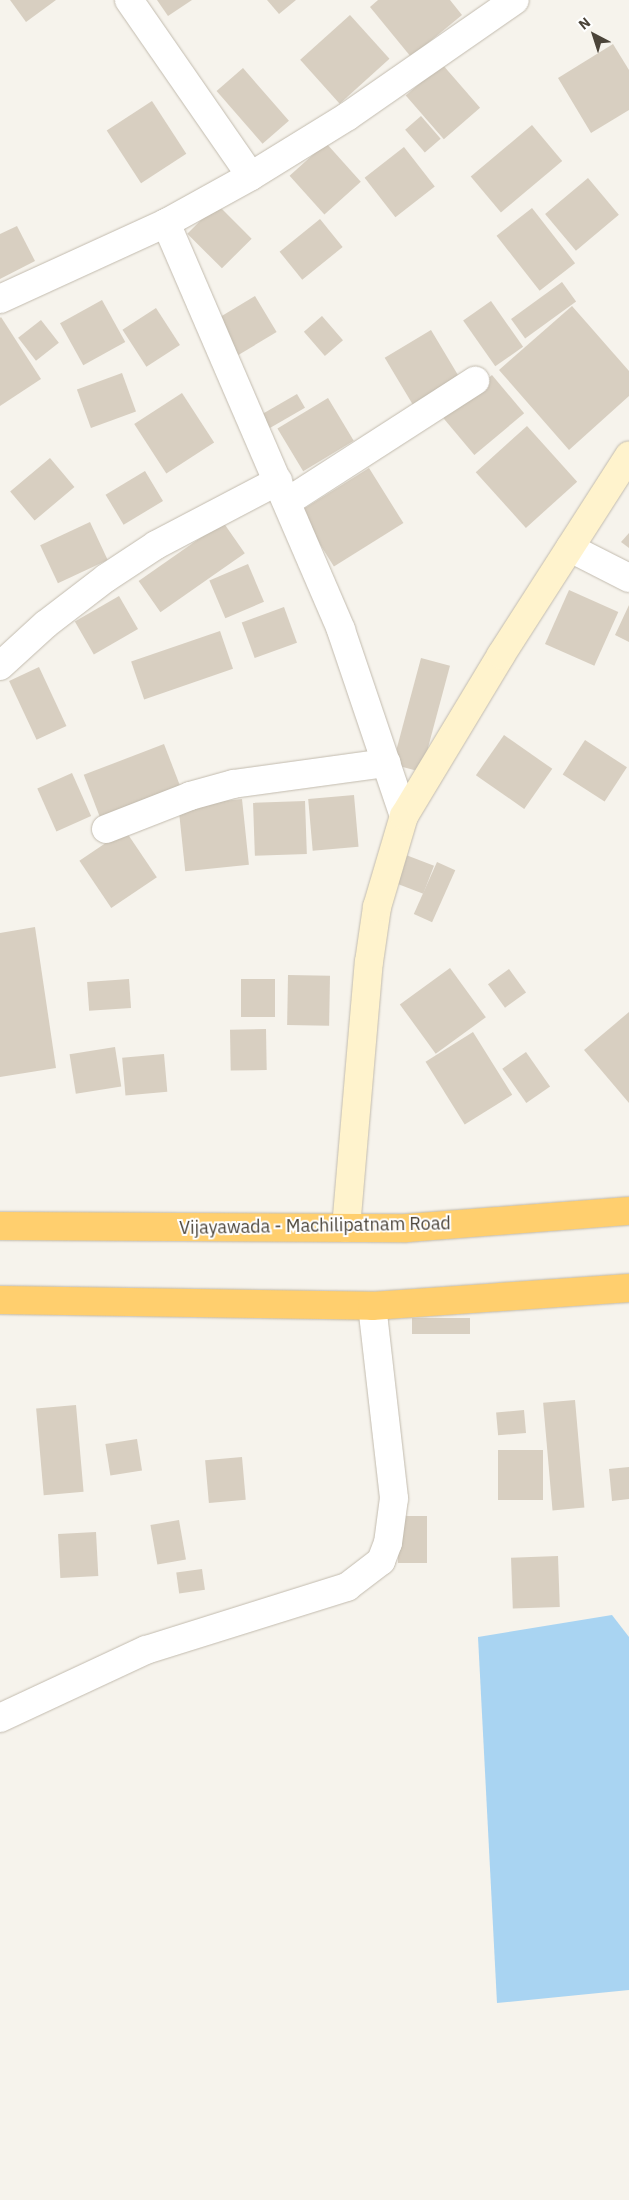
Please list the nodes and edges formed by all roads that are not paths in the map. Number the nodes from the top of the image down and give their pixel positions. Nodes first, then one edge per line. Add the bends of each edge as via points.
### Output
1 (129, 0) edge
2 (515, 0) edge
3 (251, 176) junction
4 (166, 223) junction
5 (0, 299) edge
6 (475, 381) dead end
7 (629, 456) edge
8 (283, 491) junction
9 (570, 548) junction
10 (629, 578) edge
11 (0, 666) edge
12 (387, 764) junction
13 (404, 816) junction
14 (106, 829) dead end
15 (629, 1211) edge
16 (0, 1226) edge
17 (346, 1228) junction
18 (629, 1288) edge
19 (0, 1300) edge
20 (372, 1306) junction
21 (0, 1718) edge

1 - 3 street
2 - 3 street via 348,116
3 - 4 street
4 - 5 street
4 - 8 street
6 - 8 street
7 - 9 street
8 - 11 street via 156,545 46,624
8 - 12 street via 341,630
9 - 10 street
9 - 13 street
12 - 13 street
12 - 14 street via 233,784 190,796
13 - 17 street via 377,907 369,962
15 - 17 highway, Vijayawada - Machilipatnam Road via 407,1228
16 - 17 highway, Vijayawada - Machilipatnam Road
18 - 20 highway
19 - 20 highway
20 - 21 street via 394,1498 388,1543 380,1561 367,1575 347,1587 146,1650

